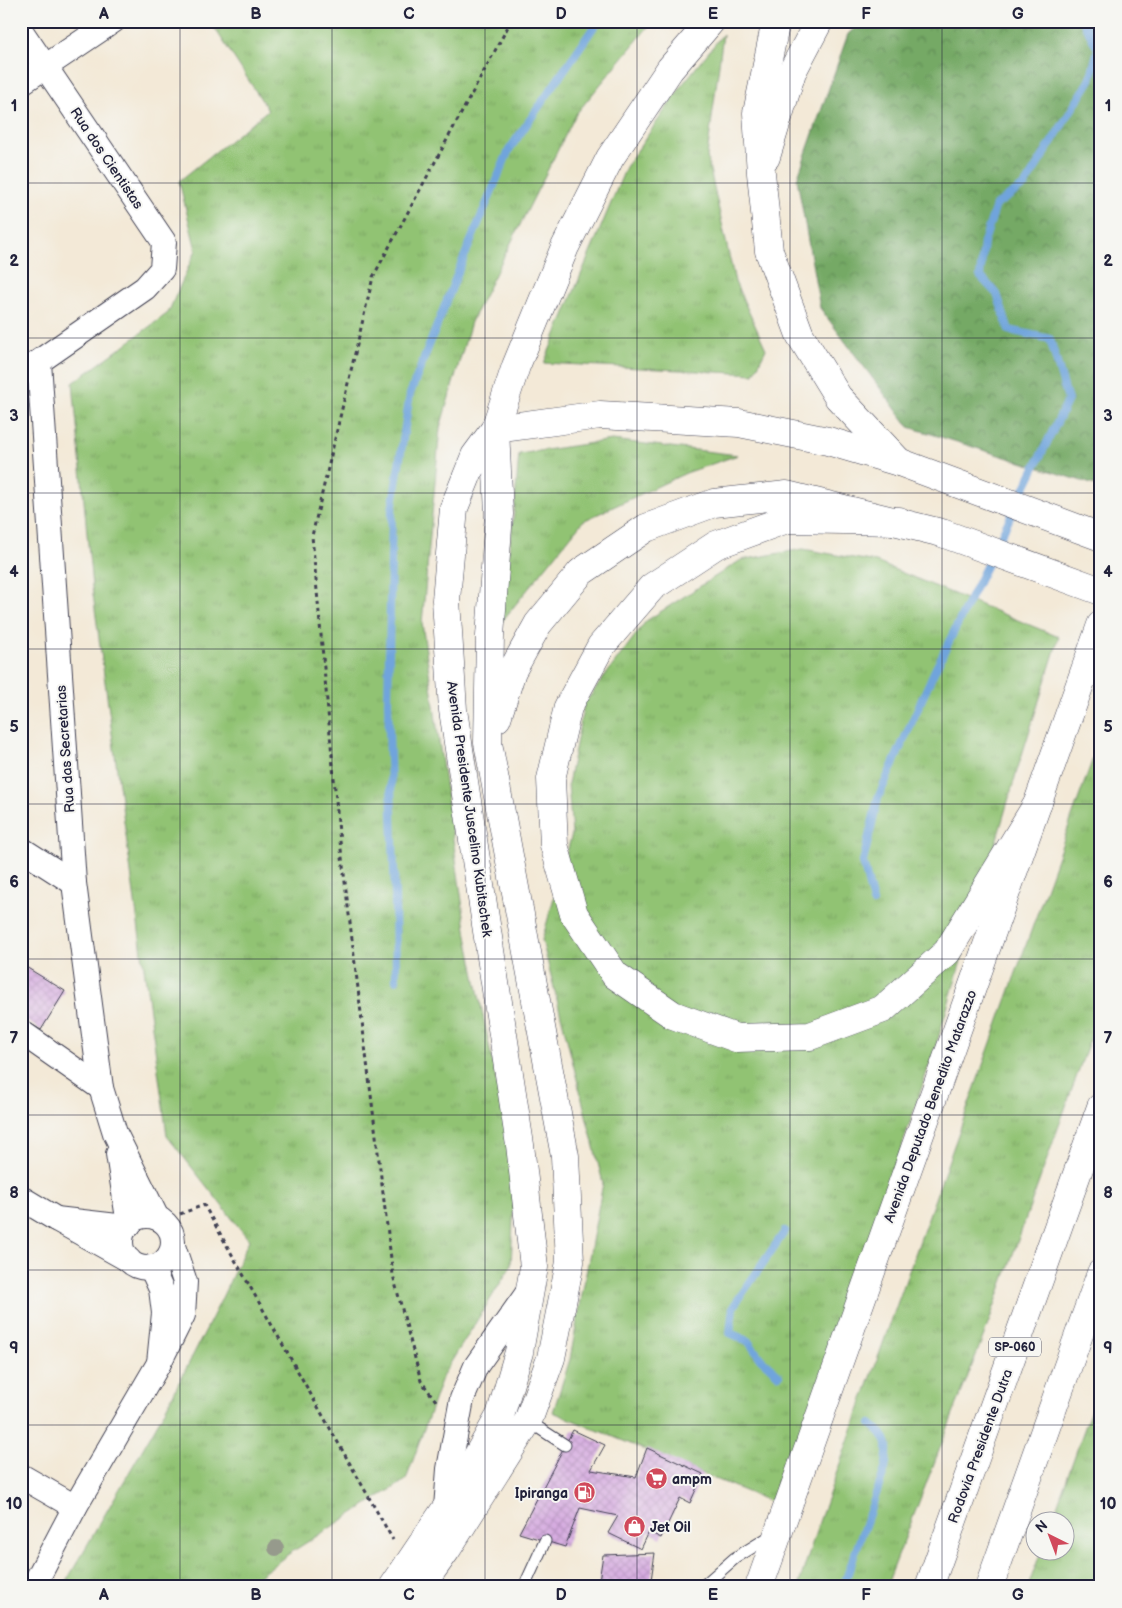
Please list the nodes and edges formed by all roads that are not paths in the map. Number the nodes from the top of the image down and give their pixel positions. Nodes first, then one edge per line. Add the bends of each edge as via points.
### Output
1 (113, 21) edge
2 (711, 21) edge
3 (776, 21) edge
4 (820, 21) edge
5 (21, 30) edge
6 (46, 67) junction
7 (21, 83) edge
8 (761, 173) junction
9 (30, 368) edge
10 (495, 429) junction
11 (899, 462) junction
12 (899, 521) junction
13 (1101, 537) edge
14 (1101, 591) edge
15 (1101, 625) edge
16 (488, 743) junction
17 (1038, 804) junction
18 (21, 849) edge
19 (74, 883) junction
20 (21, 1032) edge
21 (101, 1088) junction
22 (1101, 1107) edge
23 (115, 1133) junction
24 (21, 1198) edge
25 (56, 1219) junction
26 (161, 1220) junction
27 (127, 1226) junction
28 (173, 1246) junction
29 (129, 1260) junction
30 (152, 1267) junction
31 (1101, 1273) edge
32 (530, 1289) junction
33 (159, 1363) junction
34 (528, 1422) junction
35 (565, 1445) dead end
36 (21, 1476) edge
37 (75, 1507) junction
38 (446, 1508) junction
39 (779, 1530) junction
40 (545, 1541) dead end
41 (417, 1582) edge
42 (33, 1587) edge
43 (524, 1587) edge
44 (702, 1587) edge
45 (759, 1587) edge
46 (929, 1587) edge
47 (989, 1587) edge

1 - 6 street
2 - 10 main road via 670,69 610,158 565,247 516,366
3 - 8 main road via 758,113
4 - 8 main road via 792,72
5 - 6 street, Rua dos Cientistas
6 - 7 street
6 - 9 street, Rua dos Cientistas via 164,242 162,269 144,288
8 - 11 main road via 769,251 800,335 838,397
9 - 19 street, Rua das Secretarias
10 - 11 main road via 600,415 739,423 828,441
10 - 16 main road, Avenida Presidente Juscelino Kubitschek via 499,514 490,636
10 - 32 main road, Avenida Presidente Juscelino Kubitschek via 475,456 454,508 446,600 453,710 524,1181 534,1267
11 - 13 main road
12 - 14 main road via 942,533
12 - 16 main road via 787,495 714,503 646,528 581,572 538,624 512,671
12 - 17 main road via 788,519 716,545 652,587 601,646 568,707 551,779 554,845 574,914 615,975 672,1016 736,1038 810,1036 883,1008 946,952
15 - 17 main road, Avenida Deputado Benedito Matarazzo
16 - 34 main road, Avenida Presidente Juscelino Kubitschek via 565,1156 570,1262 551,1358
17 - 39 main road, Avenida Deputado Benedito Matarazzo
18 - 19 street
19 - 21 street, Rua das Secretarias
20 - 21 street
21 - 23 street, Rua das Secretarias
22 - 46 main road, Rodovia Presidente Dutra / SP-060
23 - 26 street, Rua das Secretarias
23 - 27 street, Rua das Secretarias
24 - 25 street
25 - 27 street
25 - 29 street
26 - 27 street via 140,1217
26 - 28 street via 170,1229
27 - 29 street via 121,1240
28 - 30 street via 166,1260
28 - 33 street via 185,1282 183,1315
29 - 30 street via 143,1268
30 - 33 street via 161,1289 164,1313
31 - 47 main road
32 - 38 main road, Avenida Presidente Juscelino Kubitschek via 520,1352 500,1416
32 - 38 street via 476,1366 462,1399 449,1469
33 - 37 street
34 - 35 lane
34 - 41 main road, Avenida Presidente Juscelino Kubitschek via 447,1549
36 - 37 street
37 - 42 street
38 - 41 main road, Avenida Presidente Juscelino Kubitschek
39 - 44 lane via 735,1558
39 - 45 main road, Avenida Deputado Benedito Matarazzo
40 - 43 lane

